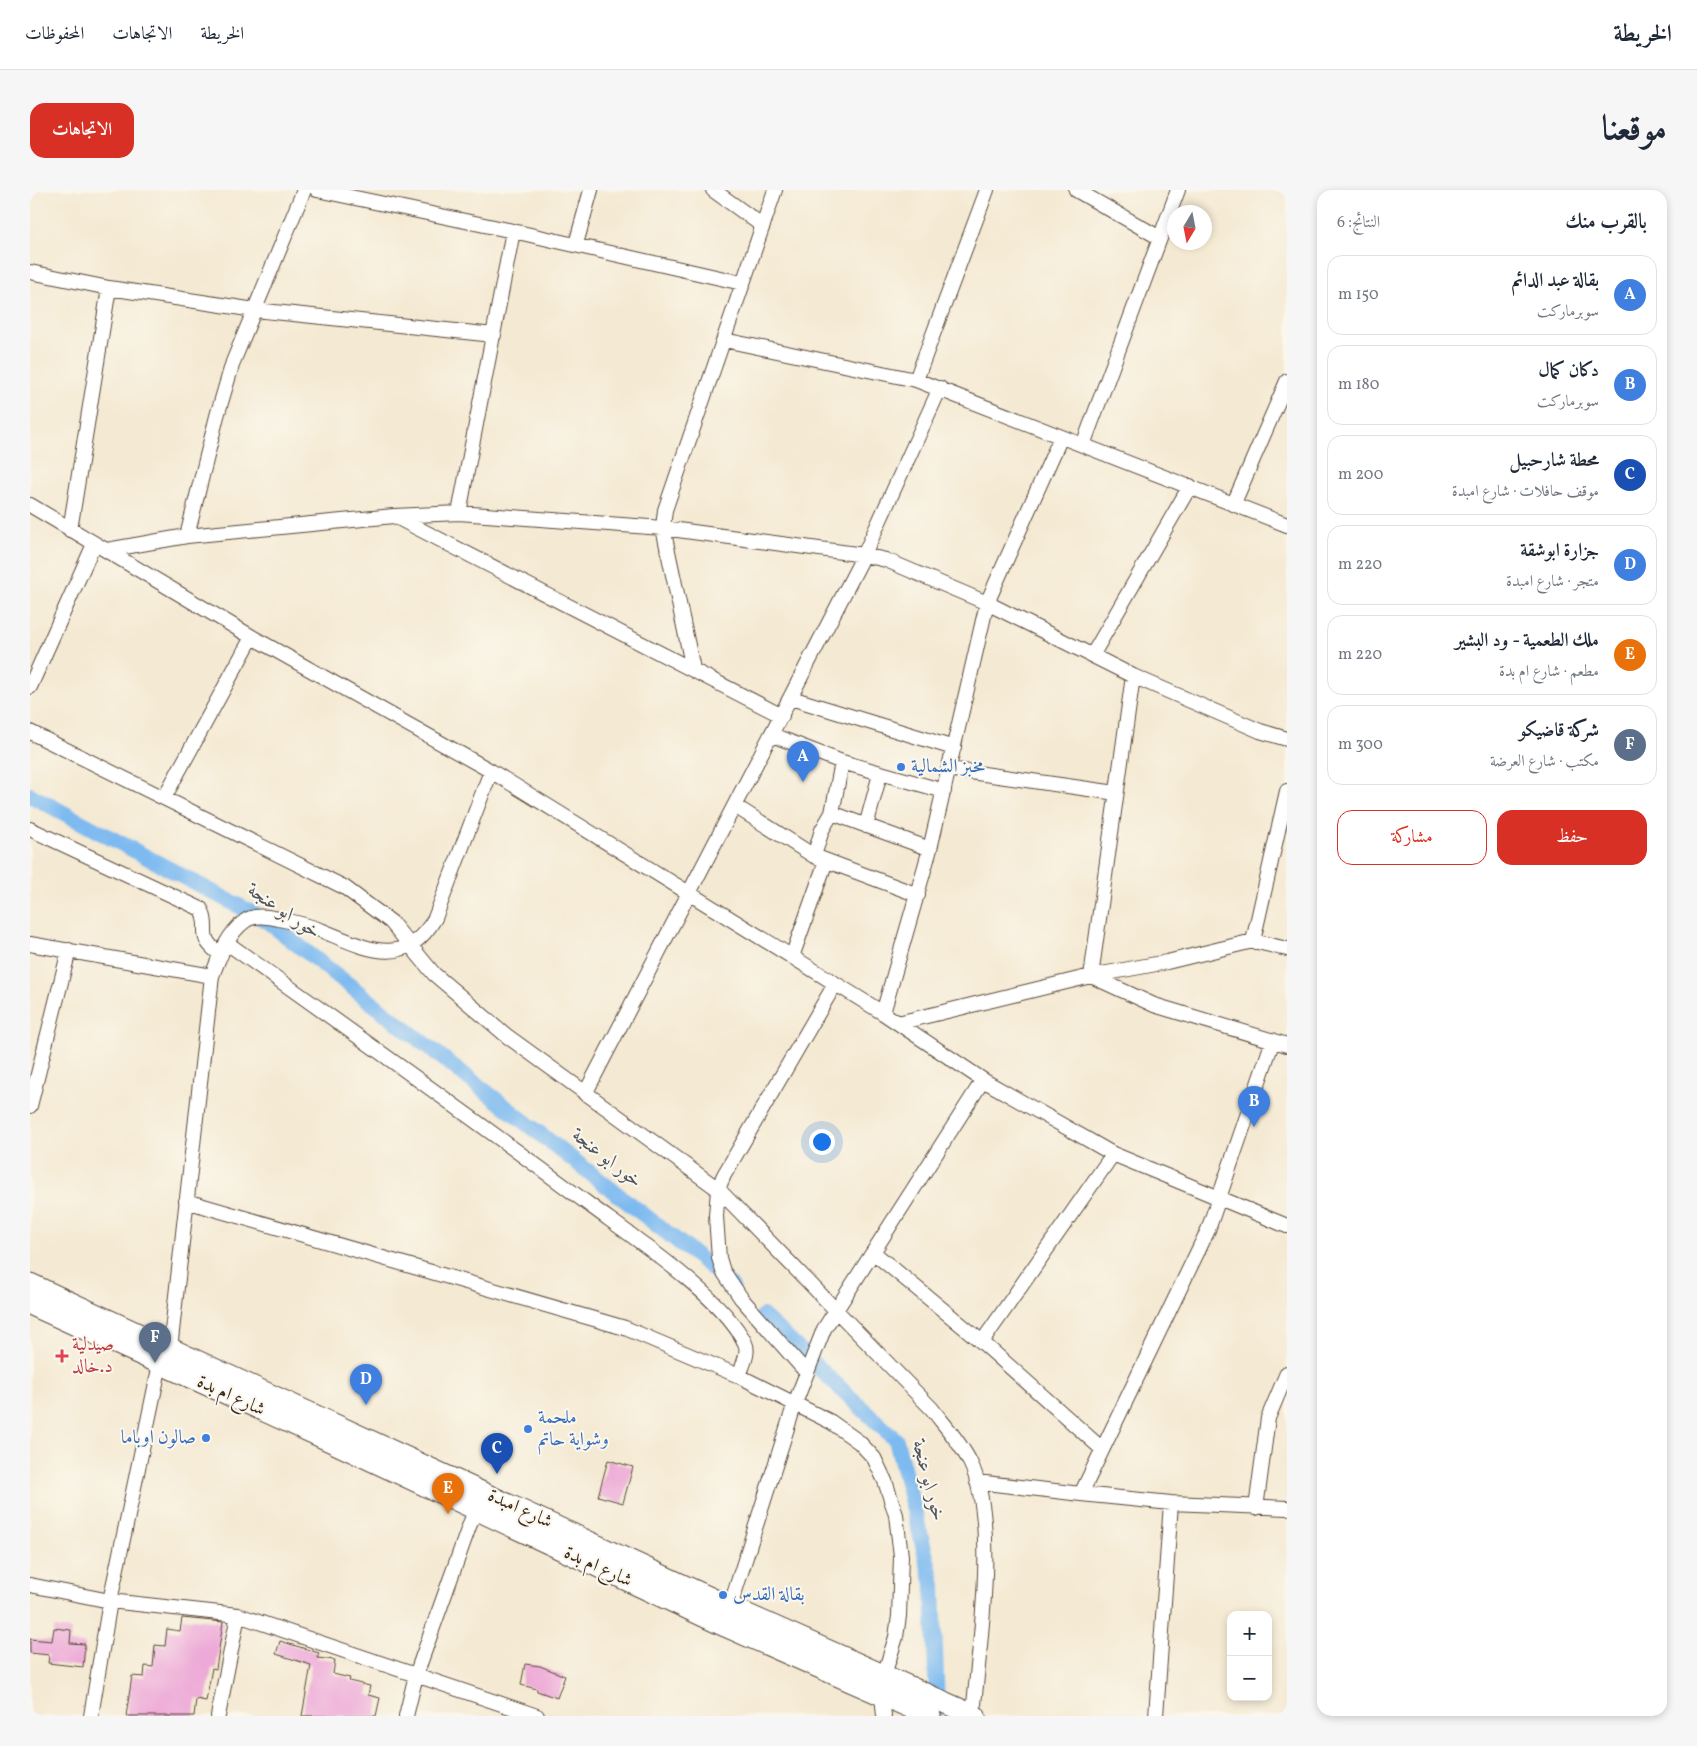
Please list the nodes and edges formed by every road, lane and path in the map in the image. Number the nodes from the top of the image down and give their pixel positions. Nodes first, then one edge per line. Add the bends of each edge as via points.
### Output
1 (304, 190) edge
2 (317, 190) edge
3 (591, 190) edge
4 (713, 190) edge
5 (775, 190) edge
6 (987, 190) edge
7 (1076, 190) edge
8 (1178, 190) edge
9 (763, 226) junction
10 (513, 231) junction
11 (1160, 238) junction
12 (576, 244) junction
13 (30, 272) edge
14 (742, 283) junction
15 (109, 288) junction
16 (255, 310) junction
17 (494, 335) junction
18 (724, 340) junction
19 (916, 380) junction
20 (1287, 381) edge
21 (940, 388) junction
22 (1062, 436) junction
23 (1083, 445) junction
24 (1190, 486) junction
25 (1234, 503) junction
26 (30, 505) edge
27 (459, 513) junction
28 (394, 516) junction
29 (1287, 524) edge
30 (664, 528) junction
31 (70, 530) junction
32 (187, 536) junction
33 (94, 544) junction
34 (107, 550) junction
35 (864, 555) junction
36 (987, 603) junction
37 (252, 637) junction
38 (1093, 654) junction
39 (693, 669) junction
40 (1133, 676) junction
41 (30, 687) edge
42 (791, 698) junction
43 (782, 716) junction
44 (30, 732) edge
45 (772, 735) junction
46 (1287, 739) edge
47 (954, 748) junction
48 (842, 762) junction
49 (949, 769) junction
50 (491, 771) junction
51 (880, 774) junction
52 (944, 791) junction
53 (1287, 791) edge
54 (1116, 793) junction
55 (164, 798) junction
56 (735, 806) junction
57 (832, 812) junction
58 (866, 826) junction
59 (30, 829) edge
60 (930, 849) junction
61 (820, 859) junction
62 (690, 894) junction
63 (918, 895) junction
64 (1253, 941) junction
65 (30, 944) edge
66 (411, 945) junction
67 (224, 949) junction
68 (1287, 949) edge
69 (69, 950) junction
70 (792, 957) junction
71 (212, 976) junction
72 (1091, 976) junction
73 (835, 984) junction
74 (883, 1014) junction
75 (898, 1023) junction
76 (1273, 1040) junction
77 (1287, 1044) edge
78 (983, 1080) junction
79 (585, 1094) junction
80 (30, 1106) edge
81 (1113, 1154) junction
82 (718, 1189) junction
83 (1219, 1199) junction
84 (186, 1201) junction
85 (1287, 1226) edge
86 (874, 1253) junction
87 (30, 1284) edge
88 (30, 1304) edge
89 (836, 1308) junction
90 (93, 1323) junction
91 (982, 1342) junction
92 (165, 1357) junction
93 (806, 1372) junction
94 (1287, 1373) edge
95 (739, 1376) junction
96 (1280, 1401) edge
97 (794, 1403) junction
98 (1102, 1449) junction
99 (977, 1482) junction
100 (1081, 1494) junction
101 (1171, 1502) junction
102 (1256, 1508) junction
103 (1287, 1508) edge
104 (475, 1510) junction
105 (1287, 1515) edge
106 (30, 1585) edge
107 (110, 1601) junction
108 (730, 1607) junction
109 (238, 1615) junction
110 (416, 1675) junction
111 (889, 1694) edge
112 (971, 1714) edge
113 (91, 1716) edge
114 (218, 1716) edge
115 (406, 1716) edge
116 (537, 1716) edge
117 (930, 1716) edge
118 (1156, 1716) edge

1 - 16 street
2 - 10 street
3 - 12 street
4 - 9 street
5 - 9 street
6 - 19 street
7 - 11 street
8 - 11 street
9 - 14 street
10 - 12 street
10 - 17 street
11 - 23 street
12 - 14 street
13 - 15 street
14 - 18 street
15 - 16 street
15 - 31 street
16 - 17 street
16 - 32 street via 224,391
17 - 27 street
18 - 19 street
18 - 30 street via 669,496
19 - 21 street
20 - 25 street
21 - 22 street
21 - 35 street
22 - 23 street
22 - 36 street
23 - 24 street
24 - 25 street
24 - 38 street
25 - 29 street
26 - 31 street
27 - 28 street
27 - 30 street
28 - 32 street
28 - 39 street
30 - 35 street
30 - 39 street
31 - 33 street
32 - 34 street
33 - 34 street
33 - 41 street
34 - 37 street
35 - 36 street via 886,560
35 - 42 street
36 - 38 street
36 - 47 street
37 - 50 street
37 - 55 street
38 - 40 street
39 - 43 street
40 - 46 street via 1260,731
40 - 54 street
42 - 43 street
42 - 47 street
43 - 45 street
44 - 55 street
45 - 48 street
45 - 56 street
47 - 49 street
48 - 51 street
48 - 57 street
49 - 52 street
49 - 54 street
50 - 62 street
50 - 66 street via 435,918 428,930
51 - 52 street
51 - 58 street
52 - 60 street
53 - 64 street
54 - 72 street
55 - 66 street via 344,887 391,922
56 - 61 street
56 - 62 street
57 - 58 street
57 - 61 street via 822,830
58 - 60 street
59 - 67 street via 200,909 208,946
60 - 63 street
61 - 63 street
61 - 70 street
62 - 70 street
62 - 79 street
63 - 74 street
64 - 68 street
64 - 72 street
65 - 69 street
66 - 67 street via 399,951 378,951 298,922 252,917 232,934
66 - 79 street via 447,986
67 - 71 street
67 - 95 street via 504,1141 677,1271 729,1320 746,1344
69 - 71 street
69 - 80 street
70 - 73 street
71 - 84 street
72 - 75 street
72 - 76 street via 1154,1006
73 - 74 street
73 - 82 street
74 - 75 street
75 - 78 street
76 - 77 street
76 - 83 street
78 - 81 street
78 - 86 street
79 - 82 street
81 - 83 street
81 - 91 street
82 - 89 street
82 - 93 street via 716,1235 723,1271 741,1298
83 - 85 street
83 - 98 street via 1199,1249
84 - 92 street
84 - 95 street via 594,1318
86 - 89 street
86 - 91 street
87 - 90 main road
88 - 90 main road
89 - 93 street
89 - 99 street via 932,1409 960,1444
90 - 92 main road
91 - 98 street
92 - 104 main road, شارع ام بدة
92 - 107 street
92 - 108 main road, شارع امبدة
93 - 97 street
94 - 96 street
95 - 97 street
96 - 102 street via 1264,1434
97 - 108 street
97 - 111 street via 831,1422 868,1450 879,1467 893,1505 900,1539 900,1608
98 - 100 street
99 - 100 street
99 - 112 street via 984,1534 982,1598
100 - 101 street
101 - 102 street
101 - 118 street
102 - 103 street
103 - 105 street
104 - 110 street
104 - 111 main road, شارع ام بدة via 724,1626
106 - 107 street
107 - 109 street
107 - 113 street
108 - 111 main road, شارع امبدة
109 - 110 street
109 - 114 street
110 - 115 street
110 - 116 street
111 - 112 main road, شارع ام بدة
111 - 117 main road, شارع ام بدة

